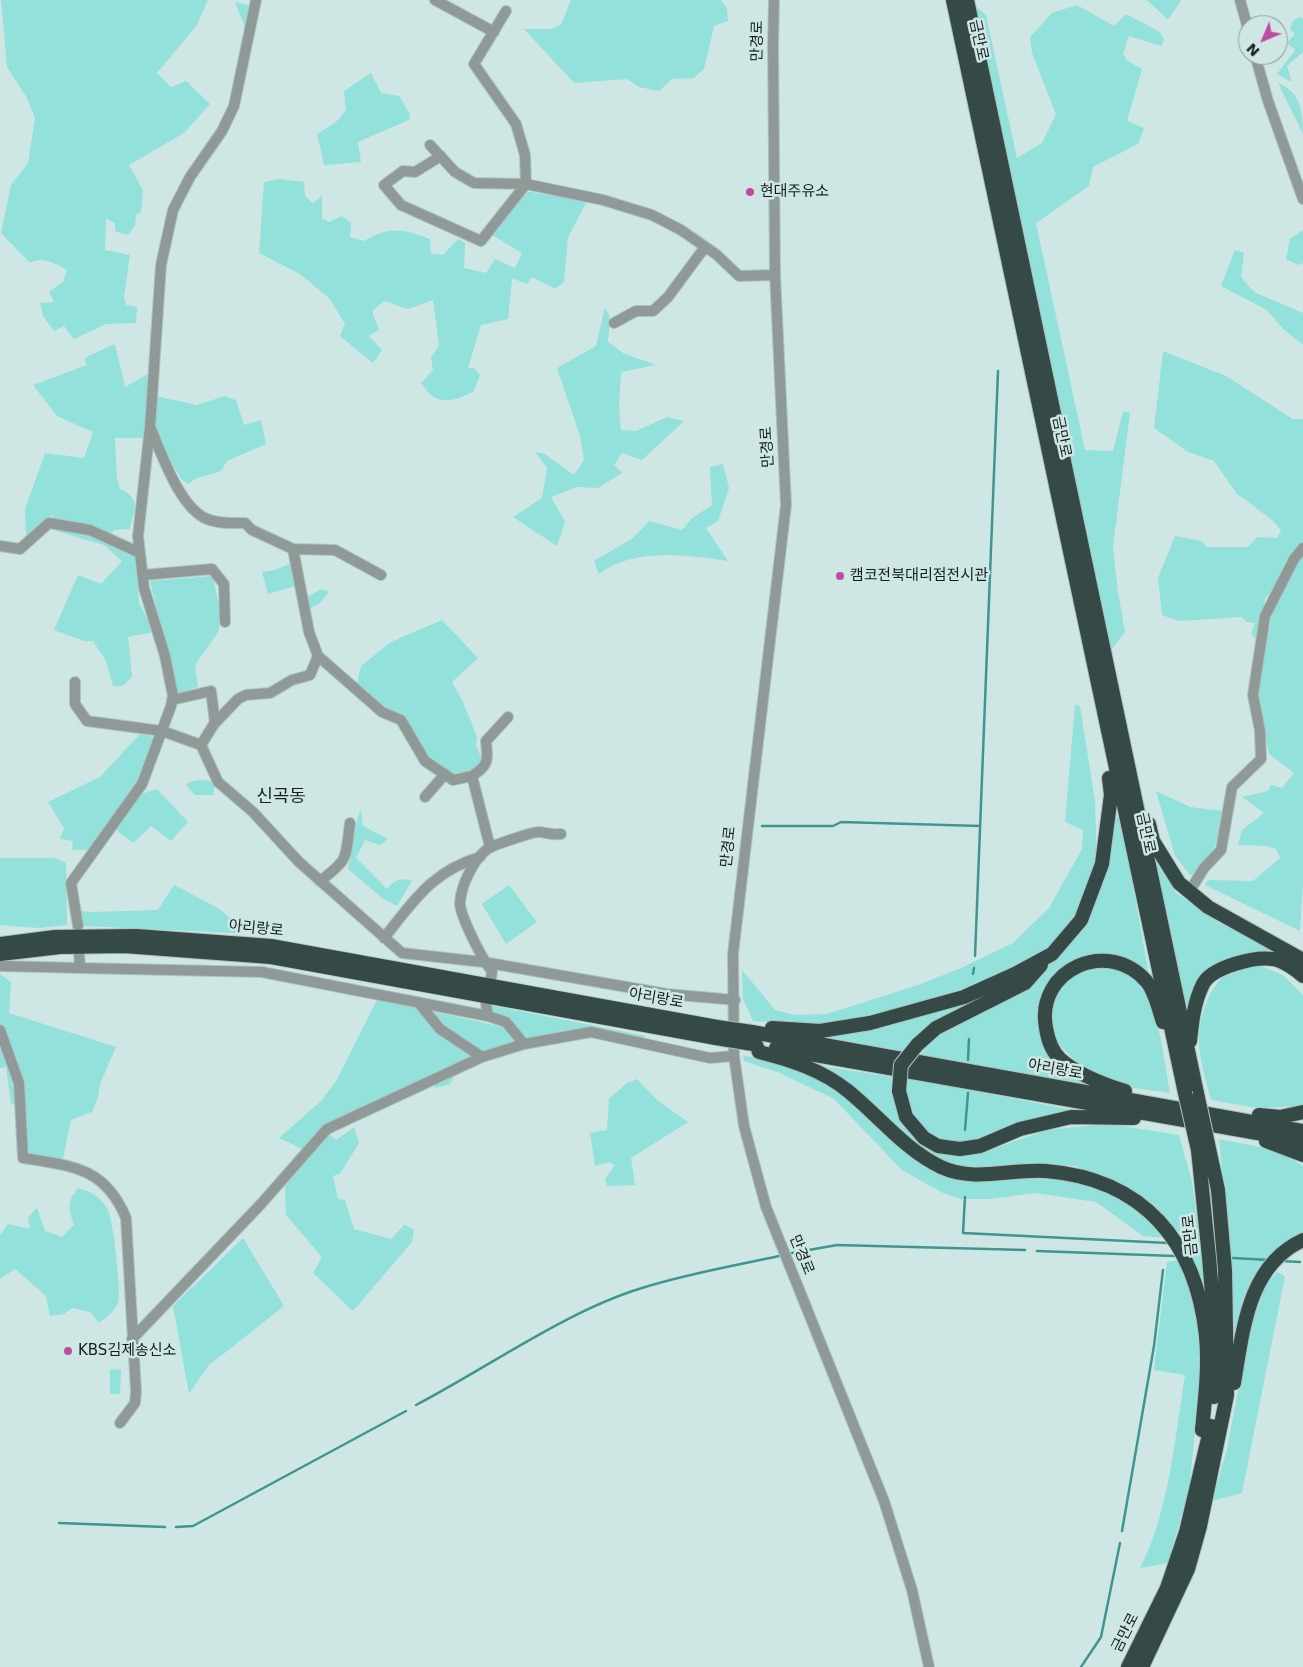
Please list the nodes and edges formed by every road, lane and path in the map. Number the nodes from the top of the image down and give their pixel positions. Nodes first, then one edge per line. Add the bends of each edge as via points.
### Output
1 (256, 0) edge
2 (435, 0) edge
3 (774, 0) edge
4 (952, 0) edge
5 (966, 0) edge
6 (1240, 0) edge
7 (506, 11) dead end
8 (1244, 15) edge
9 (494, 32) junction
10 (1258, 65) edge
11 (430, 145) dead end
12 (441, 156) junction
13 (526, 184) junction
14 (1302, 194) edge
15 (705, 247) junction
16 (775, 276) junction
17 (614, 323) dead end
18 (150, 427) junction
19 (0, 546) edge
20 (1303, 548) edge
21 (294, 549) junction
22 (140, 553) junction
23 (143, 575) junction
24 (381, 575) dead end
25 (225, 622) dead end
26 (318, 656) junction
27 (75, 682) dead end
28 (172, 700) junction
29 (508, 717) dead end
30 (215, 722) junction
31 (162, 731) junction
32 (1108, 738) junction
33 (201, 746) junction
34 (445, 774) junction
35 (472, 776) junction
36 (1133, 786) junction
37 (425, 797) dead end
38 (350, 823) dead end
39 (561, 834) dead end
40 (490, 847) junction
41 (480, 857) junction
42 (320, 881) junction
43 (1194, 884) dead end
44 (78, 926) dead end
45 (384, 938) junction
46 (0, 944) edge
47 (78, 953) dead end
48 (0, 954) edge
49 (1052, 954) junction
50 (1303, 960) edge
51 (483, 962) junction
52 (0, 966) edge
53 (80, 968) junction
54 (1303, 976) edge
55 (491, 978) dead end
56 (735, 1000) junction
57 (418, 1002) junction
58 (486, 1004) dead end
59 (488, 1016) junction
60 (0, 1030) edge
61 (1173, 1030) junction
62 (717, 1032) junction
63 (755, 1039) junction
64 (524, 1044) junction
65 (1188, 1051) junction
66 (734, 1056) junction
67 (482, 1057) junction
68 (1192, 1096) junction
69 (1142, 1107) junction
70 (1303, 1112) edge
71 (1243, 1120) junction
72 (1303, 1131) edge
73 (1262, 1134) junction
74 (1303, 1141) edge
75 (1203, 1147) junction
76 (1303, 1155) edge
77 (1302, 1240) edge
78 (132, 1339) junction
79 (1227, 1395) junction
80 (120, 1423) dead end
81 (1210, 1434) junction
82 (929, 1667) edge
83 (1128, 1667) edge
84 (1142, 1667) edge

1 - 18 street via 234,106 173,210 161,265
2 - 9 street
3 - 16 street, 만경로
4 - 32 highway, 금만로
5 - 36 highway, 금만로
6 - 8 street
7 - 9 street
9 - 13 street via 474,64 516,124 525,156
10 - 14 street
11 - 12 street
12 - 13 street via 455,172 474,183
12 - 13 street via 415,172 403,171 384,185 401,205 480,241
13 - 15 street via 603,200 652,215
15 - 16 street via 739,276
15 - 17 street via 668,297 653,311 636,311
16 - 56 street, 만경로 via 786,505 737,915 733,954
18 - 21 street via 180,495 206,519 246,523 252,530
18 - 22 street via 138,536
19 - 22 street via 20,549 49,523 90,530
20 - 43 street via 1265,616 1253,695 1261,759 1232,787 1221,850
21 - 24 street via 335,550
21 - 26 street via 309,632
22 - 23 street
23 - 25 street via 212,569 224,584
23 - 28 street via 165,656
26 - 30 street via 310,675 292,680 270,693 246,696
26 - 34 street via 382,712 401,720 425,761
27 - 31 street via 75,704 87,721
28 - 30 street via 211,691
28 - 31 street
29 - 35 street via 486,741 488,759 485,768
30 - 33 street
31 - 33 street
31 - 44 street via 142,784 71,883
32 - 49 highway via 1104,740 1111,795 1102,864 1081,920
32 - 61 highway, 금만로
33 - 42 street via 218,782 253,812 298,862
34 - 35 street via 453,780
34 - 37 street
35 - 40 street
36 - 50 highway via 1138,785 1153,841 1179,883 1208,908
36 - 65 highway, 금만로
38 - 42 street via 342,864
39 - 40 street via 539,832
40 - 41 street
41 - 45 street via 466,861 424,888
41 - 51 street via 466,881 460,904
42 - 45 street
45 - 51 street via 402,953
46 - 62 highway, 아리랑로 via 55,937 136,936 271,946
47 - 53 street
48 - 62 highway, 아리랑로 via 60,947 124,946 271,957
49 - 63 highway via 964,997 838,1030 760,1027
49 - 69 highway, bridge via 1024,983 936,1028 917,1045 901,1065 899,1091 906,1117 924,1138 938,1146 960,1149 980,1146 1020,1129 1071,1117 1139,1119
51 - 55 street via 492,971
51 - 56 street via 667,994
52 - 53 street
53 - 57 street via 262,972
54 - 65 highway via 1274,959 1249,960 1223,968 1204,982 1195,1006
56 - 66 street, 만경로
57 - 59 street
57 - 67 street via 440,1028
58 - 59 street
59 - 64 street via 506,1022
60 - 78 street via 19,1084 23,1158 90,1173 105,1183 118,1198 126,1218
61 - 68 highway, 금만로
61 - 69 highway via 1166,1030 1149,984 1132,968 1123,965 1089,961 1076,966 1057,981 1049,994 1043,1016 1048,1043 1059,1057 1071,1068 1103,1084 1135,1094
62 - 63 highway, 아리랑로, bridge
63 - 69 highway, 아리랑로
63 - 81 highway via 759,1052 819,1071 847,1090 910,1149 943,1168 988,1175 1041,1170 1085,1176 1130,1197 1152,1213 1188,1262 1203,1311 1207,1384 1202,1430
64 - 66 street via 591,1032 710,1058
64 - 67 street
65 - 68 highway, 금만로
66 - 82 street, 만경로 via 744,1126 766,1207 884,1501 912,1590
67 - 78 street via 327,1129 261,1204
68 - 75 highway, 금만로, bridge
69 - 71 highway, 아리랑로
69 - 73 highway, 아리랑로
70 - 71 highway via 1280,1117 1251,1114
71 - 72 highway, 아리랑로
73 - 74 highway, 아리랑로
73 - 76 highway via 1266,1142
75 - 79 highway, 금만로 via 1218,1190 1226,1270
75 - 81 highway, 금만로 via 1218,1368
77 - 79 highway via 1282,1252 1261,1278 1249,1304 1232,1398
78 - 80 street via 135,1403
79 - 84 highway, 금만로 via 1188,1569
81 - 83 highway, 금만로 via 1186,1532 1167,1588

